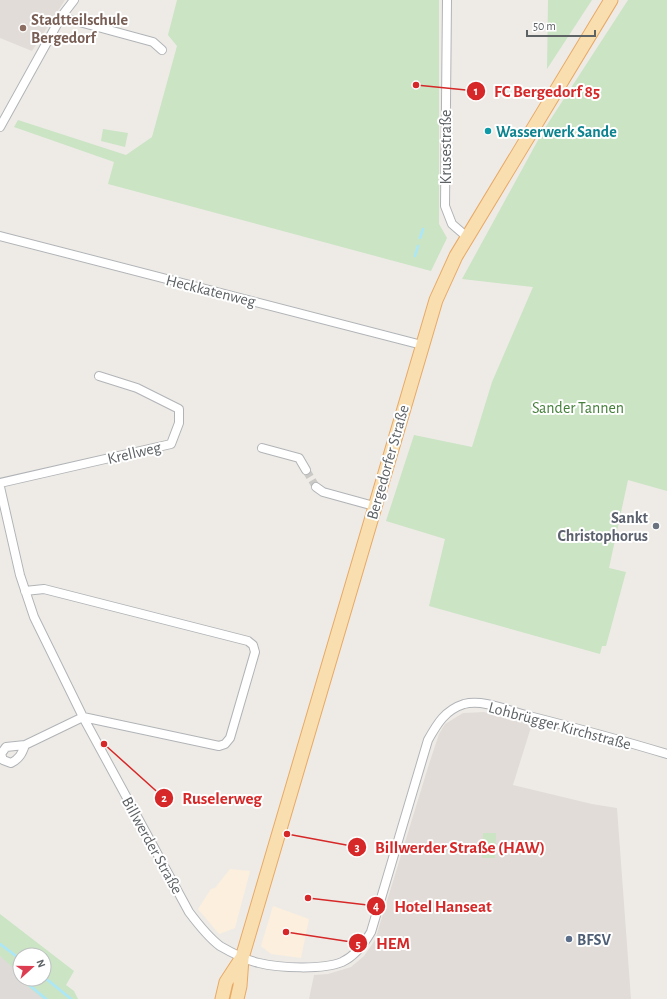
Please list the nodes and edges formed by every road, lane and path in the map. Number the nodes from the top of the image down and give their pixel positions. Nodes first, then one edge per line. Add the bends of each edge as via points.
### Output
1 (74, 0) edge
2 (446, 0) edge
3 (611, 0) edge
4 (61, 17) junction
5 (162, 50) dead end
6 (0, 127) edge
7 (0, 236) edge
8 (467, 237) junction
9 (422, 345) junction
10 (99, 376) dead end
11 (262, 448) dead end
12 (306, 470) tunnel mouth
13 (0, 483) edge
14 (0, 487) edge
15 (316, 487) tunnel mouth
16 (374, 506) junction
17 (25, 591) junction
18 (83, 717) junction
19 (25, 745) dead end
20 (667, 754) edge
21 (242, 958) junction
22 (222, 999) edge
23 (237, 999) edge

1 - 4 street
2 - 8 street, Krusestraße via 445,206 452,224
3 - 8 main road, Bergedorfer Straße
4 - 5 street via 153,42
4 - 6 street
7 - 9 street, Heckkatenweg
8 - 9 main road, Bergedorfer Straße via 449,268
9 - 16 main road, Bergedorfer Straße
10 - 13 street, Krellweg via 137,388 179,409 179,423 171,444
11 - 12 street via 299,458
14 - 17 street, Billwerder Straße
15 - 16 street via 323,492
16 - 21 main road, Bergedorfer Straße
17 - 18 street, Billwerder Straße via 34,617
17 - 18 street via 44,589 248,641 254,647 255,657 230,738 224,745
18 - 19 street
18 - 21 street, Billwerder Straße via 189,912 217,943
20 - 21 street, Lohbrügger Kirchstraße via 605,734 486,704 464,704 449,711 439,721 428,740 371,932 360,948 341,962 317,967 268,965
21 - 22 main road, Bergedorfer Straße via 226,982
21 - 23 main road, Bergedorfer Straße

